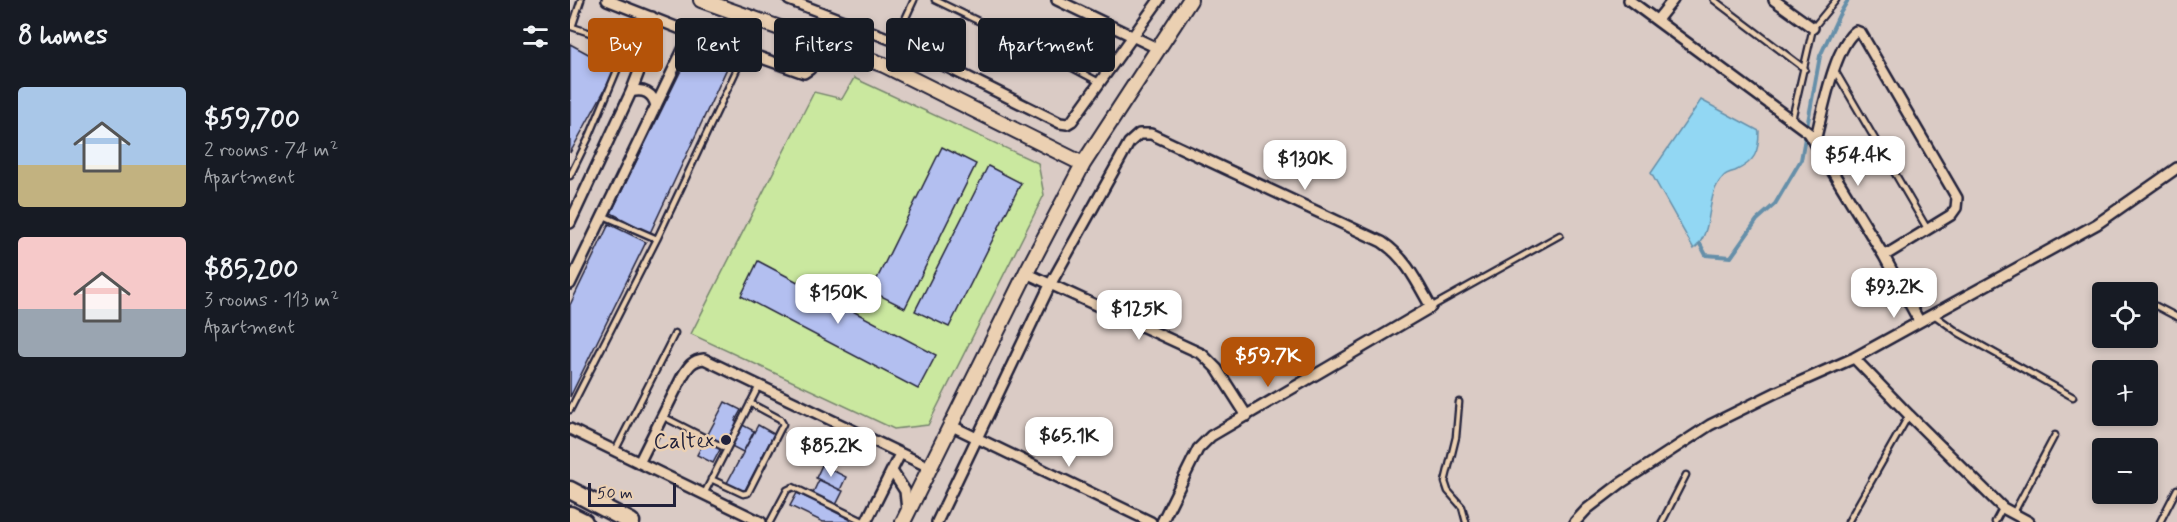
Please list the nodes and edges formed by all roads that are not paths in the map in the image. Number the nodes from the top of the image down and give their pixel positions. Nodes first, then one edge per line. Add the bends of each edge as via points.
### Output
1 (581, 0) edge
2 (607, 0) edge
3 (701, 0) edge
4 (789, 0) edge
5 (914, 0) edge
6 (935, 0) edge
7 (1057, 0) edge
8 (1159, 0) edge
9 (1190, 0) edge
10 (1629, 0) edge
11 (1673, 0) edge
12 (1714, 0) edge
13 (1774, 0) edge
14 (1836, 0) edge
15 (652, 17) junction
16 (906, 18) edge
17 (1657, 20) junction
18 (774, 25) edge
19 (571, 26) edge
20 (675, 26) edge
21 (1813, 28) junction
22 (1132, 37) junction
23 (886, 38) edge
24 (1159, 48) junction
25 (874, 61) edge
26 (675, 66) edge
27 (1834, 68) junction
28 (1805, 69) junction
29 (736, 72) edge
30 (957, 72) edge
31 (1099, 82) junction
32 (631, 92) junction
33 (656, 106) junction
34 (1791, 120) junction
35 (1815, 141) junction
36 (1083, 164) junction
37 (2177, 168) edge
38 (570, 176) edge
39 (603, 216) junction
40 (570, 223) edge
41 (1928, 230) junction
42 (1560, 235) dead end
43 (657, 239) junction
44 (1884, 256) junction
45 (1026, 273) junction
46 (570, 284) edge
47 (1050, 285) junction
48 (1431, 307) junction
49 (2158, 307) edge
50 (1932, 313) junction
51 (2177, 317) edge
52 (1919, 321) junction
53 (675, 333) dead end
54 (1854, 358) junction
55 (759, 386) junction
56 (2073, 397) dead end
57 (1459, 402) dead end
58 (750, 403) junction
59 (570, 410) edge
60 (1909, 415) junction
61 (662, 416) junction
62 (1247, 416) junction
63 (952, 426) junction
64 (570, 429) edge
65 (2055, 435) dead end
66 (976, 438) junction
67 (727, 449) junction
68 (615, 451) junction
69 (900, 454) junction
70 (639, 463) junction
71 (931, 468) junction
72 (892, 471) junction
73 (1686, 475) dead end
74 (711, 479) junction
75 (2177, 489) edge
76 (570, 490) edge
77 (704, 494) junction
78 (2003, 508) junction
79 (2013, 514) junction
80 (570, 515) edge
81 (904, 520) edge
82 (584, 522) edge
83 (631, 522) edge
84 (761, 522) edge
85 (770, 522) edge
86 (866, 522) edge
87 (937, 522) edge
88 (1151, 522) edge
89 (1162, 522) edge
90 (1466, 522) edge
91 (1575, 522) edge
92 (1662, 522) edge
93 (1848, 522) edge
94 (1995, 522) edge
95 (2029, 522) edge
96 (2160, 522) edge

1 - 19 lane
2 - 15 street
3 - 18 street
4 - 23 street
5 - 16 lane
6 - 31 lane
7 - 22 street
8 - 22 street
9 - 24 street
10 - 17 street
11 - 17 street
12 - 28 lane
13 - 21 street
14 - 21 lane
15 - 20 street
15 - 32 street via 649,46
17 - 34 street
19 - 38 lane via 621,43 626,49
21 - 28 lane
22 - 24 street
22 - 31 street
24 - 36 street
25 - 36 street
26 - 33 street
27 - 35 street
27 - 41 lane
27 - 41 street via 1851,34 1861,33 1957,198 1951,215
28 - 34 lane
29 - 43 lane
30 - 31 street via 1067,124
32 - 33 street via 645,91
32 - 40 street
33 - 39 street
34 - 35 street
35 - 44 street
36 - 45 street
37 - 50 street via 2097,224
39 - 43 lane
39 - 46 street
41 - 44 street
42 - 48 lane
43 - 59 lane
44 - 52 street
45 - 47 street
45 - 63 street
47 - 48 street via 1129,143 1140,134 1151,134 1382,242 1405,262
47 - 62 street via 1202,354 1217,369
47 - 66 street
48 - 62 street
49 - 51 lane
50 - 52 street
50 - 56 lane via 1959,333
52 - 54 street
53 - 68 lane
54 - 60 street
54 - 91 street via 1710,425 1621,483
55 - 58 lane
55 - 61 street via 697,359 682,376
55 - 69 street
57 - 90 lane via 1456,437 1445,482 1462,507
58 - 67 lane
58 - 74 lane via 783,424 758,474 746,495
60 - 78 street
60 - 93 lane
61 - 67 lane
61 - 70 street
62 - 89 street via 1211,436 1198,449
63 - 66 street
63 - 71 street
64 - 68 street
65 - 79 lane
66 - 87 street
66 - 88 street
67 - 74 lane
68 - 70 street
69 - 71 street
69 - 72 street
70 - 77 street
71 - 81 street
72 - 81 street via 905,491
72 - 86 street
73 - 92 lane
74 - 77 lane
75 - 96 lane
76 - 83 highway
77 - 84 street
78 - 79 street
78 - 94 lane
79 - 95 street
80 - 82 highway
85 - 86 lane via 787,490 793,487

